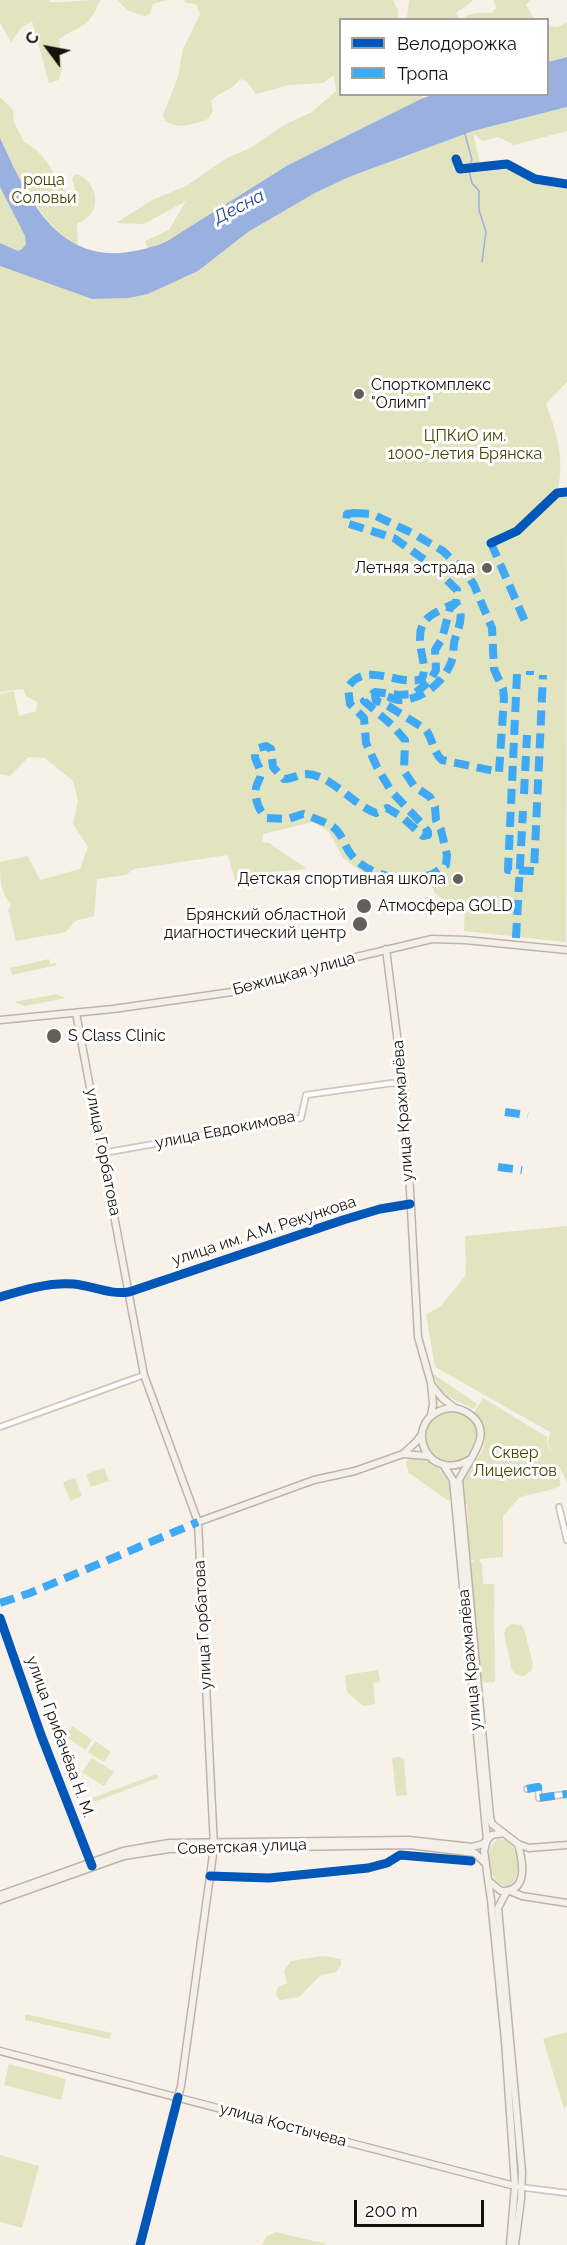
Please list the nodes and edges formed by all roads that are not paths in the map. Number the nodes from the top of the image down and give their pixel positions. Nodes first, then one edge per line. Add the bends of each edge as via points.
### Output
1 (456, 159) dead end
2 (567, 184) edge
3 (567, 492) edge
4 (491, 543) dead end
5 (386, 949) junction
6 (567, 950) edge
7 (76, 1013) junction
8 (0, 1020) edge
9 (403, 1085) junction
10 (103, 1154) junction
11 (410, 1204) junction
12 (129, 1292) junction
13 (0, 1297) edge
14 (144, 1374) junction
15 (431, 1383) junction
16 (454, 1408) junction
17 (431, 1416) junction
18 (0, 1427) edge
19 (422, 1434) junction
20 (403, 1454) junction
21 (428, 1456) junction
22 (470, 1460) junction
23 (444, 1466) junction
24 (456, 1480) junction
25 (559, 1507) dead end
26 (198, 1522) junction
27 (567, 1540) edge
28 (0, 1618) edge
29 (527, 1789) dead end
30 (567, 1794) edge
31 (504, 1833) junction
32 (487, 1840) junction
33 (518, 1844) junction
34 (213, 1845) junction
35 (567, 1845) edge
36 (471, 1861) dead end
37 (91, 1864) junction
38 (486, 1865) junction
39 (210, 1876) junction
40 (488, 1879) junction
41 (508, 1891) junction
42 (0, 1895) edge
43 (0, 1900) edge
44 (567, 1903) edge
45 (0, 2050) edge
46 (178, 2097) junction
47 (518, 2187) junction
48 (567, 2193) edge
49 (140, 2245) edge
50 (510, 2245) edge
51 (515, 2245) edge

1 - 2 street via 460,169 507,164 535,179
3 - 4 street via 557,493 517,531
5 - 6 main road, Бежицкая улица via 432,939
5 - 7 main road, Бежицкая улица via 239,991
5 - 9 main road, улица Крахмалёва
7 - 8 main road, Бежицкая улица
7 - 10 main road, улица Горбатова
9 - 10 street, улица Евдокимова via 392,1083 306,1095 301,1118
9 - 11 main road, улица Крахмалёва
10 - 12 main road, улица Горбатова
11 - 12 street, улица им. А.М. Рекункова via 343,1220
11 - 15 main road, улица Крахмалёва via 418,1336
12 - 13 street via 117,1294 89,1286 53,1284
12 - 14 main road, улица Горбатова
14 - 18 street
14 - 26 main road, улица Горбатова
15 - 16 main road
15 - 17 main road, улица Крахмалёва
16 - 17 main road
16 - 22 main road via 468,1413 480,1430 480,1443
17 - 19 main road, улица Крахмалёва
19 - 20 main road, улица Крахмалёва
19 - 21 main road
20 - 21 main road
20 - 26 main road via 314,1480
21 - 23 main road
22 - 23 main road
22 - 24 main road
23 - 24 main road
24 - 31 main road via 489,1816 492,1824
24 - 32 main road, улица Крахмалёва
25 - 27 street
26 - 34 main road, улица Горбатова
28 - 37 street, улица Грибачёва Н. М.
29 - 30 street via 538,1787 539,1798
31 - 32 main road
31 - 33 main road
32 - 34 main road, Советская улица via 472,1847 399,1839
32 - 38 main road
33 - 35 main road via 529,1848
33 - 41 main road via 522,1878 518,1886
34 - 37 main road, Советская улица via 150,1851
34 - 38 main road, Советская улица via 409,1845 475,1853
34 - 39 main road, улица Горбатова
36 - 39 street via 400,1855 387,1863 360,1869 269,1878
37 - 42 main road, Советская улица
37 - 43 main road, Советская улица
38 - 40 main road
39 - 46 main road, улица Горбатова
40 - 41 main road via 496,1889
40 - 47 main road
41 - 44 main road
41 - 47 main road via 499,1903 498,1916 518,2124
45 - 46 main road, улица Костычева
46 - 47 main road, улица Костычева
46 - 49 street, улица Горбатова
47 - 48 street, улица Костычева
47 - 50 main road
47 - 51 main road

